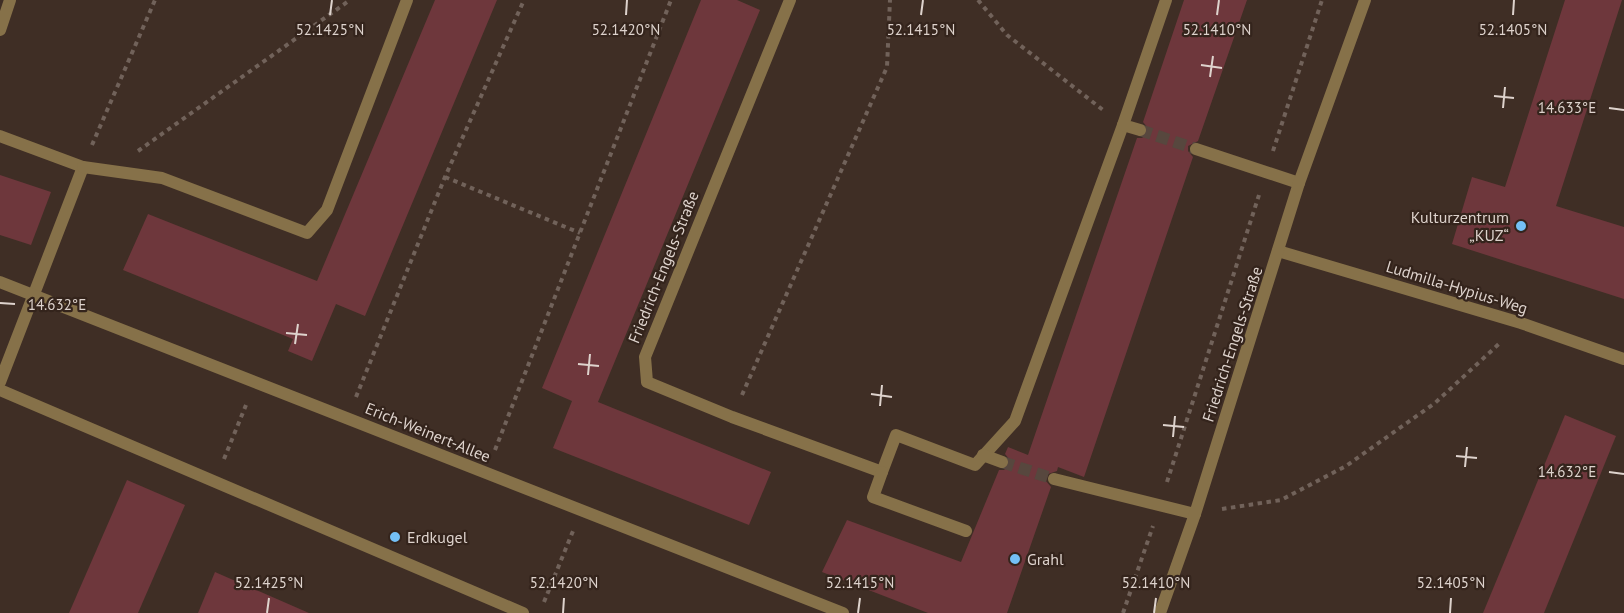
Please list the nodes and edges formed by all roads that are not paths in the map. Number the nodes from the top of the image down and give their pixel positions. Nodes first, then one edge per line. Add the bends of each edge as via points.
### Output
1 (10, 0) edge
2 (408, 0) edge
3 (790, 0) edge
4 (1166, 0) edge
5 (1365, 0) edge
6 (0, 30) edge
7 (1123, 125) junction
8 (1140, 130) tunnel mouth
9 (0, 136) edge
10 (1196, 149) tunnel mouth
11 (83, 167) junction
12 (1299, 183) junction
13 (1278, 251) junction
14 (0, 282) edge
15 (33, 294) junction
16 (1624, 359) edge
17 (0, 382) edge
18 (0, 390) edge
19 (983, 455) junction
20 (1002, 462) tunnel mouth
21 (882, 472) junction
22 (1054, 479) tunnel mouth
23 (1195, 514) junction
24 (966, 531) dead end
25 (523, 613) edge
26 (843, 613) edge
27 (1160, 613) edge

1 - 6 street
2 - 11 street via 327,210 307,233 162,178
3 - 21 street, Friedrich-Engels-Straße via 645,357 647,382
4 - 7 street
5 - 12 street, Friedrich-Engels-Straße
7 - 8 street
7 - 19 street via 1015,421
9 - 11 street
10 - 12 street
11 - 15 street
12 - 13 street, Friedrich-Engels-Straße
13 - 16 street, Ludmilla-Hypius-Weg via 1521,323
13 - 23 street, Friedrich-Engels-Straße
14 - 15 street, Erich-Weinert-Allee
15 - 17 street
15 - 26 street, Erich-Weinert-Allee
18 - 25 street
19 - 20 street
19 - 21 street via 975,465 896,435
21 - 24 street via 873,497
22 - 23 street
23 - 27 street, Friedrich-Engels-Straße

